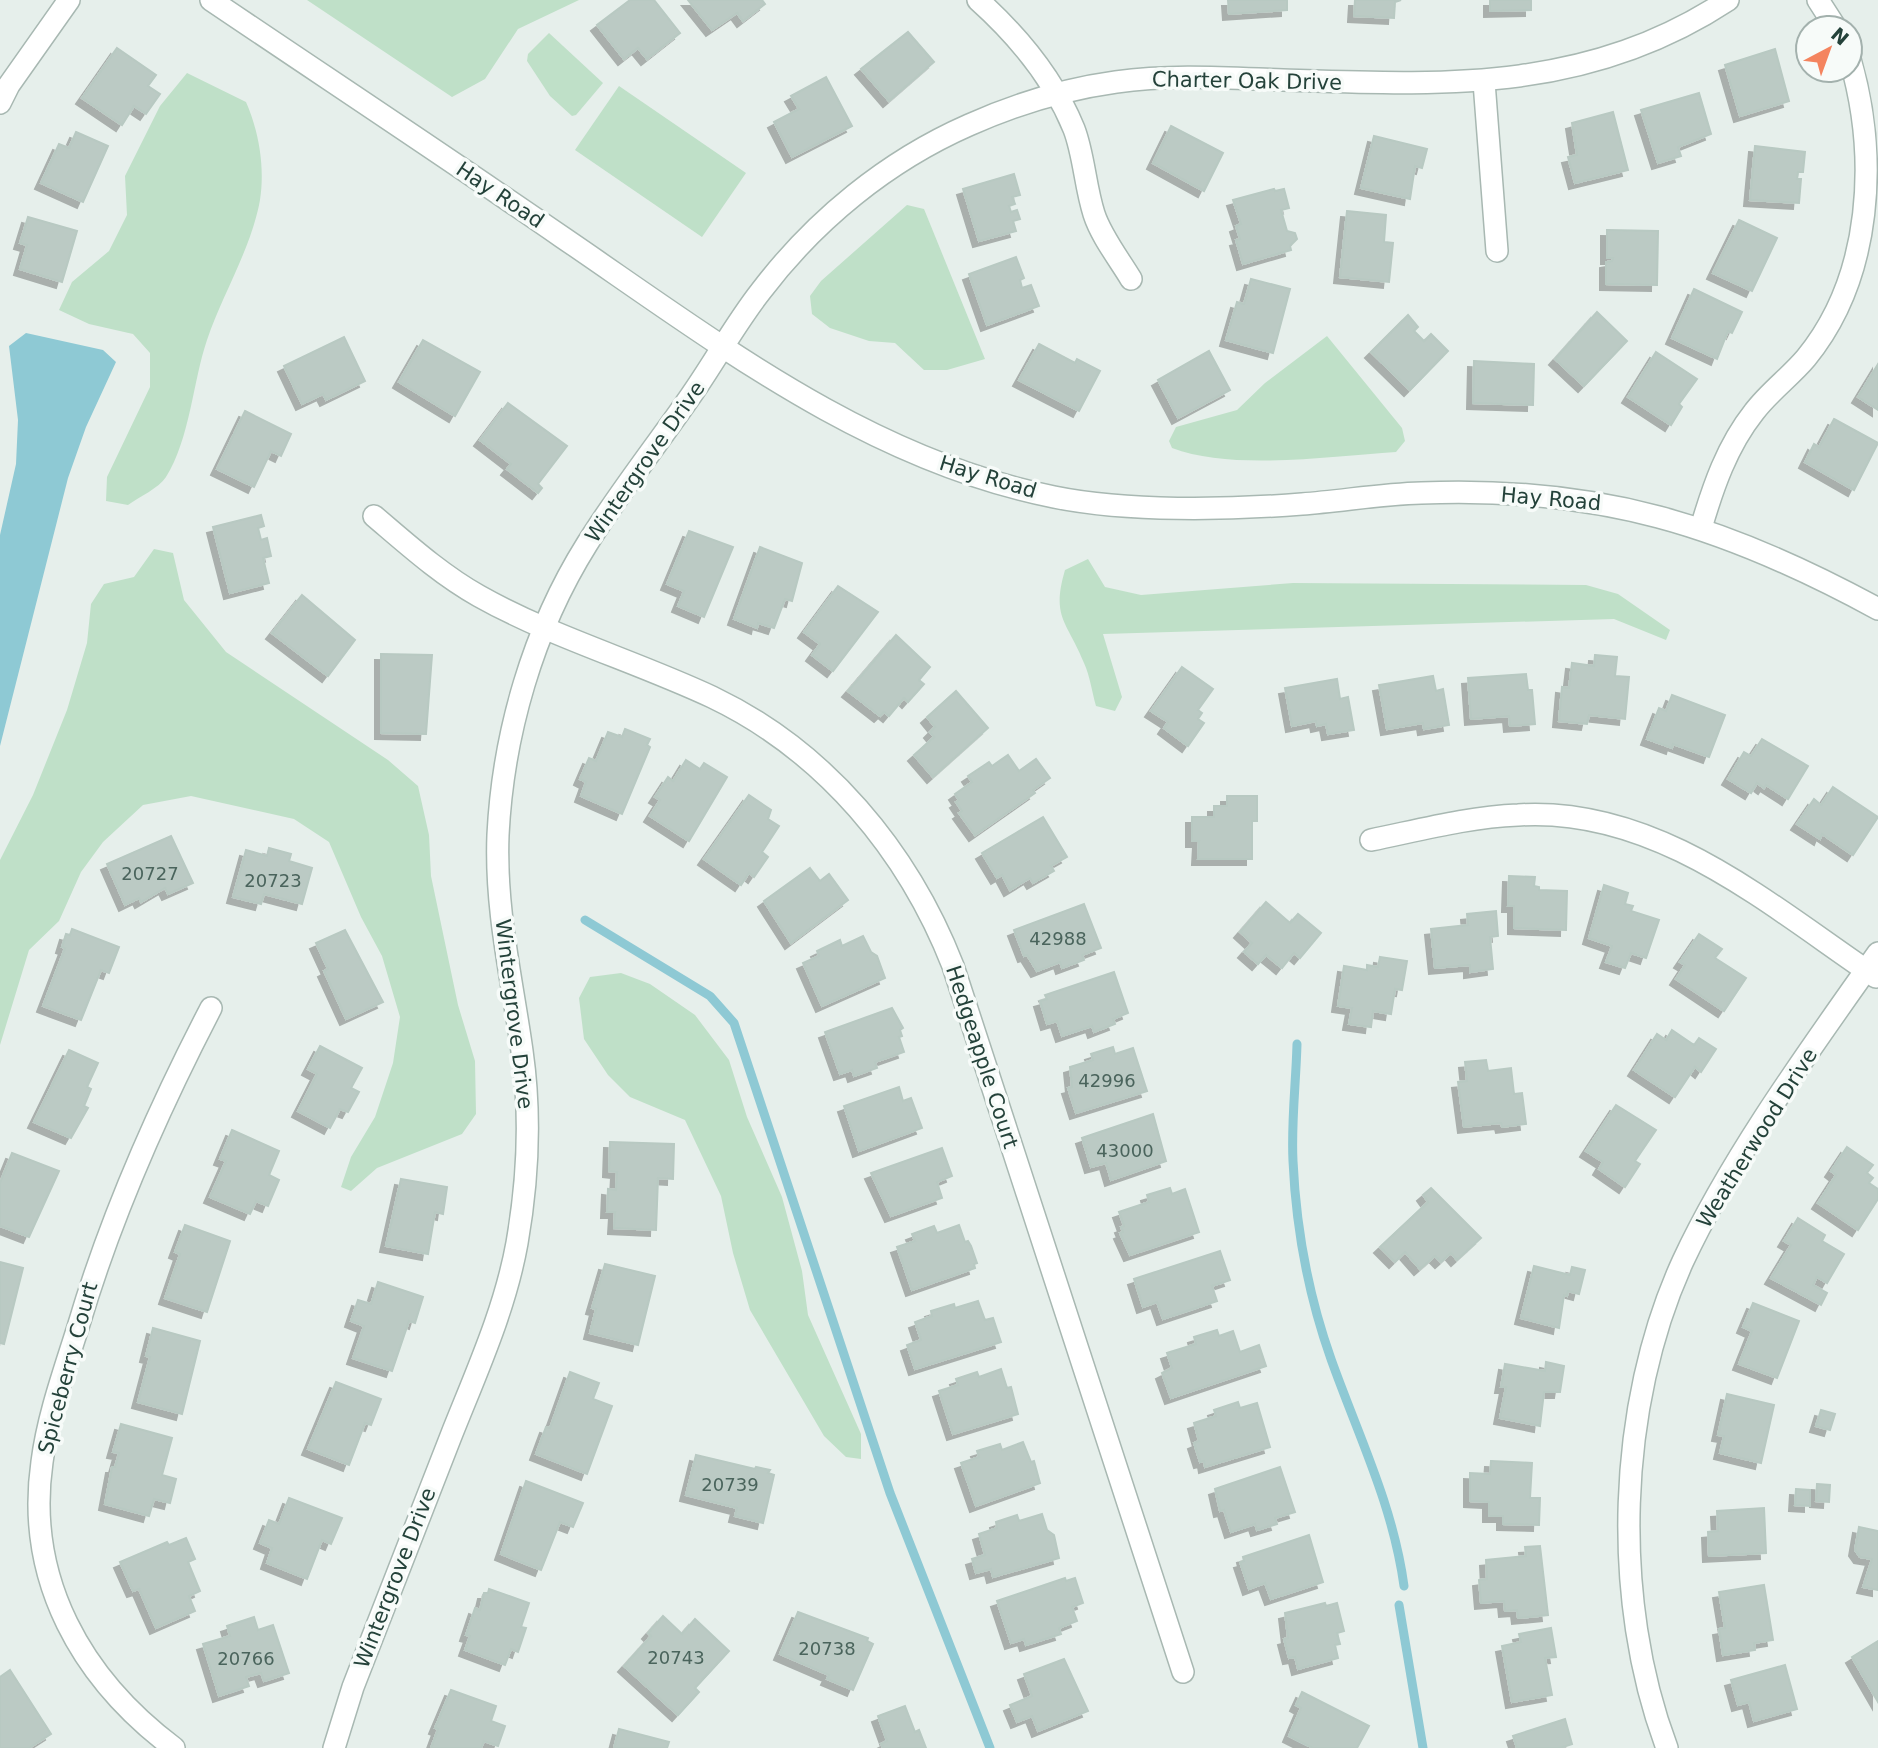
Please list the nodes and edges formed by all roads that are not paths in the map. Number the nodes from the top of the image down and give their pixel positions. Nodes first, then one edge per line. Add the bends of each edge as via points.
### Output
1 (69, 0) edge
2 (211, 0) edge
3 (978, 0) edge
4 (1728, 0) edge
5 (1484, 82) junction
6 (1857, 84) edge
7 (1056, 93) junction
8 (0, 103) edge
9 (1497, 251) dead end
10 (1131, 279) dead end
11 (724, 348) junction
12 (374, 516) dead end
13 (1701, 528) junction
14 (1878, 609) edge
15 (545, 626) junction
16 (1371, 840) dead end
17 (1874, 967) edge
18 (211, 1008) dead end
19 (1183, 1672) dead end
20 (174, 1748) edge
21 (334, 1748) edge
22 (1667, 1748) edge

1 - 8 street
2 - 11 street, Hay Road
3 - 7 street via 998,18
4 - 5 street, Charter Oak Drive via 1681,27 1604,58
5 - 7 street, Charter Oak Drive via 1177,76
5 - 9 street
6 - 13 street via 1866,113 1871,186 1853,272 1830,322 1806,358 1754,411 1732,446
7 - 10 street via 1075,131 1095,217
7 - 11 street, Charter Oak Drive via 952,132 862,188 786,260 757,295
11 - 13 street, Hay Road via 793,394 905,449 985,481 1059,498 1211,509 1422,492 1566,496
11 - 15 street, Wintergrove Drive via 588,541
12 - 15 street, Hedgeapple Court via 478,595
13 - 14 street, Hay Road via 1814,574
15 - 19 street, Hedgeapple Court via 713,698 796,750 867,818 923,899 953,966
15 - 21 street, Wintergrove Drive via 520,698 505,769 499,831 497,876 505,956 527,1108 526,1170 517,1242 499,1316 353,1687
16 - 17 street via 1521,814 1592,820 1638,832 1702,861
17 - 22 street, Weatherwood Drive via 1738,1161 1710,1209 1682,1263 1650,1361 1633,1454 1629,1548 1638,1641
18 - 20 street, Spiceberry Court via 166,1094 119,1204 94,1272 41,1462 45,1558 67,1626 91,1668 122,1705

